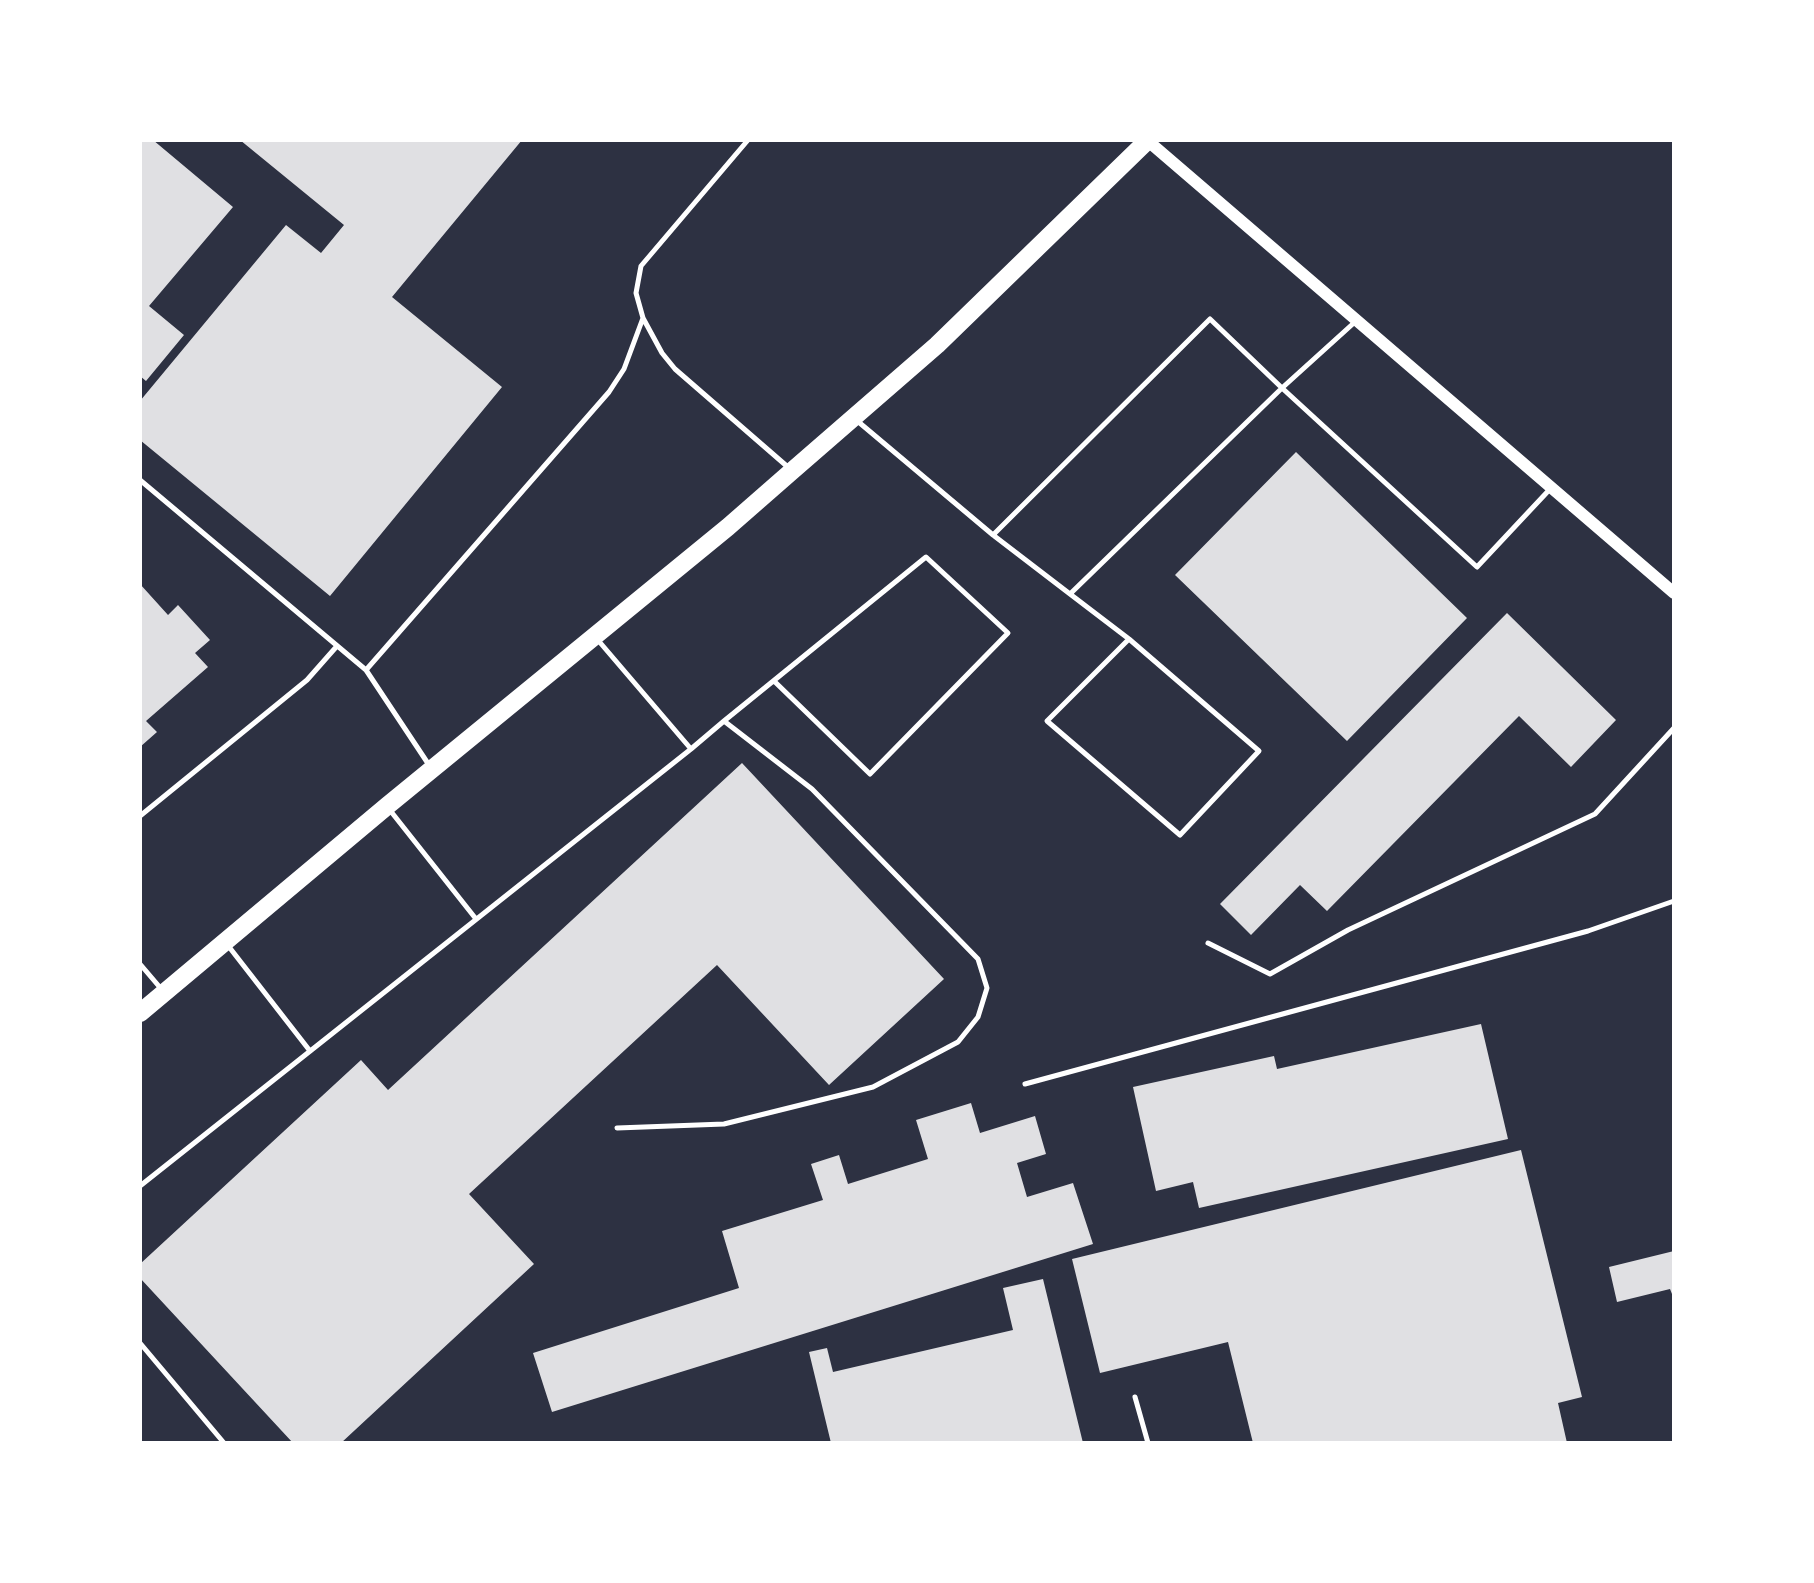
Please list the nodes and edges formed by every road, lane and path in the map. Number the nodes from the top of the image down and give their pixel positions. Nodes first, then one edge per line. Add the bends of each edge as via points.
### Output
1 (748, 140) edge
2 (1148, 140) edge
3 (643, 318) junction
4 (1356, 321) junction
5 (1282, 388) junction
6 (853, 417) junction
7 (792, 471) junction
8 (140, 480) edge
9 (1551, 488) junction
10 (993, 535) junction
11 (1674, 593) edge
12 (1070, 594) junction
13 (595, 637) junction
14 (1129, 639) junction
15 (337, 646) junction
16 (366, 670) junction
17 (774, 681) junction
18 (724, 721) junction
19 (1674, 727) edge
20 (691, 749) junction
21 (433, 771) junction
22 (387, 806) junction
23 (140, 816) edge
24 (1674, 901) edge
25 (476, 919) junction
26 (226, 942) junction
27 (1208, 943) dead end
28 (140, 964) edge
29 (164, 992) junction
30 (140, 1013) edge
31 (310, 1051) junction
32 (1025, 1084) dead end
33 (617, 1128) dead end
34 (140, 1186) edge
35 (140, 1343) edge
36 (1135, 1397) dead end
37 (225, 1443) edge
38 (1148, 1443) edge

1 - 3 lane via 641,266 636,293
2 - 4 street
2 - 6 main road via 937,345
3 - 7 lane via 675,369
3 - 16 lane via 624,369 609,392
4 - 5 lane
4 - 9 street
5 - 9 lane via 1477,567
5 - 10 lane via 1210,318
5 - 12 lane
6 - 7 main road
6 - 10 lane
7 - 13 main road
8 - 15 lane
9 - 11 street
10 - 12 lane
12 - 14 lane
13 - 20 lane
13 - 21 main road
14 - 14 lane via 1259,751 1180,835 1047,721
15 - 16 lane
15 - 23 lane via 307,680
16 - 21 lane
17 - 17 lane via 926,557 1008,633 870,774
17 - 18 lane
18 - 20 lane
18 - 33 lane via 812,789 978,959 988,988 978,1017 958,1042 873,1087 724,1124
19 - 27 lane via 1595,814 1348,930 1270,974
20 - 25 lane
21 - 22 main road
22 - 25 lane
22 - 26 main road
24 - 32 lane via 1588,931
25 - 31 lane
26 - 29 main road
26 - 31 lane
28 - 29 lane
29 - 30 main road
31 - 34 lane
35 - 37 lane
36 - 38 lane

